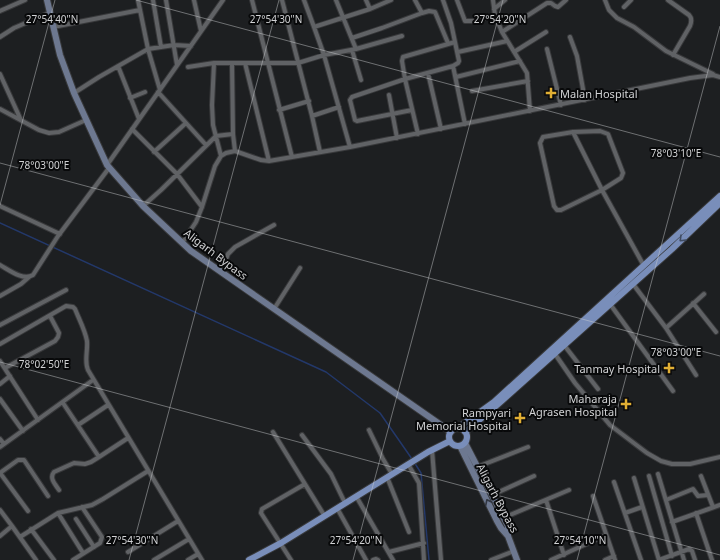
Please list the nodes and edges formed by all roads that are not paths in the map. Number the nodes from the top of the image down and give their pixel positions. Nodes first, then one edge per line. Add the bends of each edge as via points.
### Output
1 (25, 0) edge
2 (47, 0) edge
3 (138, 0) edge
4 (153, 0) edge
5 (166, 0) edge
6 (194, 0) edge
7 (223, 0) edge
8 (252, 0) edge
9 (282, 0) edge
10 (304, 0) edge
11 (336, 0) edge
12 (366, 0) edge
13 (391, 0) edge
14 (415, 0) edge
15 (443, 0) edge
16 (457, 0) edge
17 (492, 0) edge
18 (505, 0) edge
19 (566, 0) edge
20 (605, 0) edge
21 (631, 0) edge
22 (668, 0) edge
23 (624, 7) dead end
24 (494, 8) junction
25 (370, 9) junction
26 (140, 10) junction
27 (0, 11) edge
28 (50, 13) junction
29 (422, 13) junction
30 (495, 15) junction
31 (343, 18) junction
32 (53, 27) junction
33 (314, 27) junction
34 (201, 31) junction
35 (502, 32) junction
36 (546, 32) dead end
37 (402, 36) dead end
38 (0, 37) edge
39 (570, 37) dead end
40 (352, 38) junction
41 (507, 41) junction
42 (454, 42) junction
43 (448, 43) junction
44 (174, 45) junction
45 (190, 46) junction
46 (161, 47) junction
47 (148, 49) junction
48 (354, 49) junction
49 (547, 49) dead end
50 (458, 52) junction
51 (514, 52) junction
52 (324, 55) junction
53 (673, 55) junction
54 (520, 61) junction
55 (214, 63) junction
56 (232, 63) junction
57 (245, 63) junction
58 (268, 63) junction
59 (298, 63) junction
60 (177, 65) junction
61 (118, 66) junction
62 (453, 66) junction
63 (188, 67) dead end
64 (428, 73) junction
65 (0, 74) edge
66 (713, 75) junction
67 (456, 77) junction
68 (720, 77) edge
69 (405, 79) junction
70 (361, 80) dead end
71 (528, 81) junction
72 (159, 91) junction
73 (472, 91) dead end
74 (146, 92) dead end
75 (74, 93) junction
76 (389, 95) dead end
77 (130, 98) junction
78 (585, 100) junction
79 (309, 101) junction
80 (560, 105) junction
81 (339, 107) junction
82 (0, 108) edge
83 (279, 110) junction
84 (412, 110) junction
85 (530, 111) junction
86 (393, 115) junction
87 (312, 116) junction
88 (20, 118) junction
89 (139, 119) junction
90 (86, 120) junction
91 (186, 123) junction
92 (465, 124) junction
93 (132, 129) junction
94 (441, 129) junction
95 (573, 132) junction
96 (233, 134) junction
97 (418, 134) junction
98 (216, 136) junction
99 (398, 138) junction
100 (206, 145) junction
101 (350, 147) junction
102 (235, 151) junction
103 (154, 152) junction
104 (320, 152) junction
105 (221, 156) junction
106 (292, 157) junction
107 (269, 161) junction
108 (108, 166) junction
109 (177, 174) junction
110 (602, 190) junction
111 (720, 196) edge
112 (720, 203) edge
113 (0, 206) edge
114 (143, 206) junction
115 (202, 207) junction
116 (274, 225) dead end
117 (59, 235) junction
118 (182, 243) junction
119 (0, 264) edge
120 (644, 266) junction
121 (300, 268) dead end
122 (221, 272) junction
123 (29, 277) junction
124 (633, 284) junction
125 (66, 290) dead end
126 (704, 294) dead end
127 (0, 296) edge
128 (610, 304) junction
129 (693, 304) junction
130 (274, 309) junction
131 (50, 316) junction
132 (0, 325) edge
133 (666, 328) junction
134 (716, 332) dead end
135 (0, 344) edge
136 (564, 345) junction
137 (555, 354) junction
138 (0, 361) edge
139 (4, 368) junction
140 (696, 375) dead end
141 (10, 376) junction
142 (94, 380) junction
143 (0, 384) edge
144 (598, 389) dead end
145 (673, 391) dead end
146 (0, 399) edge
147 (63, 403) junction
148 (108, 405) junction
149 (38, 420) junction
150 (78, 425) junction
151 (458, 428) junction
152 (369, 430) dead end
153 (23, 431) junction
154 (273, 432) dead end
155 (451, 432) junction
156 (465, 432) junction
157 (302, 435) dead end
158 (128, 438) junction
159 (0, 439) edge
160 (450, 441) junction
161 (463, 444) junction
162 (2, 446) edge
163 (528, 447) dead end
164 (430, 451) junction
165 (99, 456) junction
166 (720, 457) edge
167 (410, 463) junction
168 (477, 467) junction
169 (148, 471) junction
170 (658, 474) dead end
171 (389, 476) junction
172 (534, 476) dead end
173 (649, 476) dead end
174 (701, 476) dead end
175 (634, 478) dead end
176 (614, 482) dead end
177 (304, 484) junction
178 (58, 490) dead end
179 (569, 490) dead end
180 (492, 495) junction
181 (708, 495) junction
182 (48, 496) dead end
183 (356, 496) junction
184 (593, 496) dead end
185 (546, 500) junction
186 (666, 500) junction
187 (345, 502) junction
188 (82, 507) junction
189 (642, 507) junction
190 (713, 507) junction
191 (720, 507) edge
192 (337, 508) junction
193 (0, 510) edge
194 (28, 511) dead end
195 (625, 512) junction
196 (58, 513) junction
197 (696, 513) junction
198 (324, 515) junction
199 (503, 518) junction
200 (76, 519) dead end
201 (178, 521) junction
202 (672, 522) junction
203 (12, 526) junction
204 (31, 529) junction
205 (409, 532) dead end
206 (606, 535) junction
207 (0, 536) edge
208 (508, 536) junction
209 (20, 537) junction
210 (189, 539) junction
211 (281, 543) junction
212 (424, 543) junction
213 (94, 547) junction
214 (128, 552) dead end
215 (389, 552) junction
216 (514, 552) junction
217 (682, 552) junction
218 (83, 553) junction
219 (198, 554) junction
220 (564, 555) junction
221 (672, 556) junction
222 (615, 558) edge
223 (36, 560) edge
224 (54, 560) edge
225 (73, 560) edge
226 (154, 560) edge
227 (188, 560) edge
228 (202, 560) edge
229 (249, 560) edge
230 (291, 560) edge
231 (366, 560) edge
232 (373, 560) edge
233 (378, 560) edge
234 (393, 560) edge
235 (424, 560) edge
236 (441, 560) edge
237 (491, 560) edge
238 (517, 560) edge
239 (551, 560) edge
240 (605, 560) edge
241 (641, 560) edge
242 (659, 560) edge
243 (684, 560) edge
244 (695, 560) edge
245 (712, 560) edge

1 - 27 street
2 - 28 main road, Aligarh Bypass
3 - 26 street
4 - 46 street
5 - 44 street
6 - 34 street
7 - 34 street
8 - 58 street
9 - 59 street
10 - 33 street
11 - 31 street
12 - 25 street
13 - 25 street
14 - 29 street
15 - 42 street
16 - 30 street via 465,21
17 - 24 street
18 - 24 street
19 - 35 street via 556,7 547,3
20 - 53 street via 609,10 617,18
21 - 23 street
22 - 53 street via 689,15 692,21
24 - 30 street
25 - 31 street
26 - 32 street
26 - 47 street
28 - 32 main road, Aligarh Bypass
28 - 38 street via 14,28
29 - 40 street
29 - 43 street via 435,12
30 - 35 street
31 - 33 street
31 - 40 street
32 - 75 main road, Aligarh Bypass
33 - 52 street
34 - 45 street
35 - 41 street
36 - 51 street
37 - 48 street
39 - 78 street via 577,56
40 - 48 street
41 - 50 street
41 - 51 street
42 - 43 street
42 - 50 street
43 - 69 street via 403,57
44 - 45 street
44 - 46 street
44 - 60 street
45 - 60 street
46 - 47 street
47 - 61 street
47 - 72 street
48 - 52 street
48 - 70 street
49 - 80 street
50 - 62 street via 459,61
51 - 54 street
52 - 59 street
52 - 81 street
53 - 66 street
54 - 67 street
54 - 71 street via 527,72
55 - 56 street
55 - 63 street
55 - 98 street via 212,104
56 - 57 street
56 - 96 street
57 - 58 street
57 - 107 street
58 - 59 street
58 - 83 street
59 - 79 street
60 - 72 street
61 - 75 street
61 - 77 street
62 - 64 street
62 - 67 street
64 - 69 street
64 - 94 street
65 - 88 street
66 - 68 street
66 - 78 street
67 - 92 street
69 - 84 street
69 - 86 street via 352,97 350,100 357,121
71 - 73 street
71 - 85 street
72 - 89 street
72 - 91 street
74 - 77 street
75 - 90 main road, Aligarh Bypass
76 - 86 street
77 - 89 street
78 - 80 street
79 - 83 street
79 - 87 street
80 - 85 street
81 - 87 street
81 - 101 street
82 - 88 street
83 - 106 street
84 - 86 street
84 - 97 street
85 - 92 street
86 - 99 street
87 - 104 street
88 - 90 street via 49,133 58,132
89 - 93 street
90 - 108 main road, Aligarh Bypass
91 - 100 street
91 - 103 street
92 - 94 street
93 - 103 street
93 - 108 street
94 - 97 street
95 - 110 street
95 - 110 street via 600,131 610,137 622,176
95 - 110 street via 543,137 540,143 554,206 561,210
96 - 98 street
96 - 102 street
97 - 99 street
98 - 100 street
98 - 105 street
99 - 101 street
100 - 109 street
101 - 104 street
102 - 105 street
102 - 107 street
103 - 109 street
104 - 106 street
105 - 115 street via 215,166
106 - 107 street
108 - 114 main road, Aligarh Bypass
108 - 117 street
109 - 114 street
109 - 115 street
110 - 120 street
111 - 120 main road
112 -> 124 main road
113 - 117 street
114 - 118 main road, Aligarh Bypass
115 - 118 street via 196,222
116 - 122 street via 235,247 228,254
117 - 123 street via 37,271
118 - 122 main road, Aligarh Bypass
119 - 123 street
120 - 151 main road via 494,402
121 - 130 street
122 - 130 main road, Aligarh Bypass
123 - 127 street
124 - 128 main road
124 - 133 street
125 - 132 street
126 - 129 street
128 - 136 main road
128 - 145 street
129 - 133 street
129 - 134 street
130 - 155 main road, Aligarh Bypass
131 - 135 street
131 - 139 street via 59,333 58,338
131 - 142 street via 66,306 73,307 86,339 86,365
133 - 140 street
136 - 137 main road
136 - 144 street
137 - 156 main road
137 - 166 street via 610,425 646,453 672,464 690,464
138 - 139 street
139 - 141 street
141 - 143 street
141 - 149 street
142 - 147 street
142 - 148 street
146 - 153 street
147 - 149 street
147 - 150 street
148 - 150 street
148 - 158 street
149 - 153 street
150 - 165 street
151 - 155 main road
151 - 156 main road
152 - 171 street
153 - 162 street
154 - 177 street
155 - 160 main road
156 - 161 main road, Aligarh Bypass via 467,437
157 - 187 street via 331,474
158 - 165 street
158 - 169 street
159 - 162 street
160 - 161 main road via 455,446
160 - 164 main road
161 - 168 main road
208 -> 161 main road, Aligarh Bypass via 499,524
163 - 168 street
164 - 167 main road
164 - 236 street
165 - 178 street via 91,462 74,463 54,472 52,478
167 - 171 main road
167 - 212 street via 419,483
168 - 180 main road
169 - 188 street via 103,499
169 - 201 street
170 - 186 street
171 - 183 main road
171 - 205 street
172 - 180 street
173 - 221 street
174 - 181 street
175 - 189 street
176 - 195 street
177 - 198 street
177 - 211 street via 261,511
179 - 185 street
180 - 199 main road
181 - 186 street via 698,496 693,489
181 - 190 street
182 - 194 street via 24,460 18,460 0,473
183 - 187 main road
183 - 215 street
184 - 206 street
185 - 199 street
185 - 220 street
186 - 202 street
187 - 192 main road
188 - 196 street
188 - 213 street via 102,537 100,543
189 - 195 street
189 - 242 street
190 - 191 street
190 - 197 street
192 - 198 main road
192 - 231 street
193 - 203 street
195 - 241 street
196 - 204 street
196 - 218 street
197 - 202 street
197 - 245 street
198 - 211 main road
199 - 208 main road via 508,526
200 - 213 street
201 - 210 street
201 - 214 street
202 - 217 street
203 - 207 street
203 - 209 street
204 - 209 street
204 - 224 street
206 - 220 street
206 - 222 street
208 - 216 main road, Aligarh Bypass
209 - 223 street
210 - 219 street
210 - 226 street
211 - 229 main road
211 - 230 street
212 - 215 street
212 - 235 street
213 - 218 street
215 - 234 street
216 - 237 street
216 - 238 main road, Aligarh Bypass
217 - 221 street
217 - 243 street
217 - 244 street via 691,549
218 - 225 street
219 - 227 street
219 - 228 street
220 - 239 street
221 - 242 street
222 - 240 street
232 - 233 street

